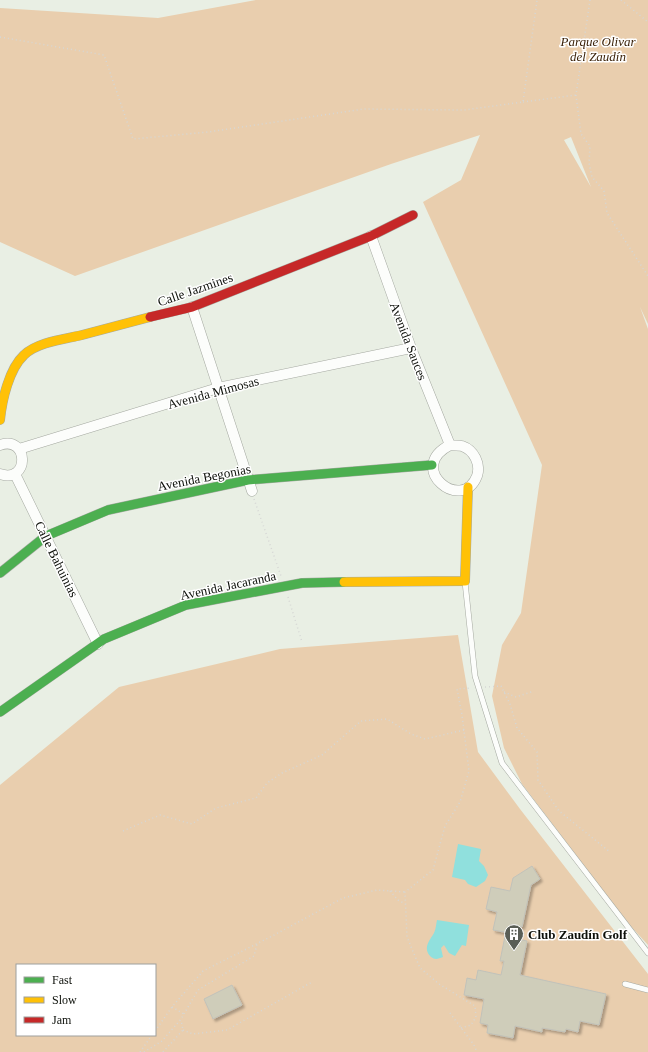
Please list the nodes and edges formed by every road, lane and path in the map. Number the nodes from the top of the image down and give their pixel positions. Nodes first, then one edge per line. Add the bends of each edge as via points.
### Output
1 (537, 0) edge
2 (590, 0) edge
3 (621, 0) edge
4 (648, 22) edge
5 (0, 36) edge
6 (576, 95) junction
7 (523, 102) junction
8 (413, 215) dead end
9 (371, 236) junction
10 (648, 276) edge
11 (192, 307) junction
12 (411, 348) junction
13 (218, 388) junction
14 (0, 420) edge
15 (0, 445) edge
16 (450, 446) junction
17 (19, 449) junction
18 (432, 465) junction
19 (0, 474) edge
20 (15, 474) junction
21 (248, 480) junction
22 (468, 487) junction
23 (252, 491) joint
24 (46, 536) junction
25 (0, 572) edge
26 (465, 581) junction
27 (284, 587) junction
28 (302, 642) dead end
29 (98, 644) junction
30 (479, 688) junction
31 (534, 691) dead end
32 (504, 692) junction
33 (0, 712) edge
34 (464, 730) junction
35 (123, 831) dead end
36 (610, 852) dead end
37 (390, 891) junction
38 (405, 892) junction
39 (405, 904) junction
40 (257, 943) junction
41 (648, 953) edge
42 (312, 982) dead end
43 (625, 984) dead end
44 (648, 990) edge
45 (172, 1007) junction
46 (184, 1014) junction
47 (450, 1014) dead end
48 (181, 1019) junction
49 (461, 1028) junction
50 (156, 1030) edge
51 (183, 1030) junction
52 (151, 1036) edge
53 (140, 1052) edge
54 (144, 1052) edge
55 (163, 1052) edge
56 (477, 1052) edge

1 - 7 path
2 - 6 path
3 - 4 path
5 - 7 path via 104,55 134,139 208,132 364,109 464,110
6 - 7 path
6 - 10 path via 581,134 590,146 589,164 592,177 604,191 607,213
8 - 9 street, Calle Jazmines
9 - 11 street, Calle Jazmines
9 - 12 street, Avenida Sauces
11 - 13 street
11 - 14 street, Calle Jazmines via 44,344 25,354 14,370 6,391
12 - 13 street, Avenida Mimosas
12 - 16 street, Avenida Sauces
13 - 17 street, Avenida Mimosas
13 - 21 street
15 - 17 street via 15,445
16 - 18 street via 439,452
16 - 22 street via 469,449 478,462 478,475
17 - 20 street via 23,461 22,467
18 - 21 street, Avenida Begonias
18 - 22 street via 440,485 455,491
19 - 20 street
20 - 24 street, Calle Bahuinias
21 - 23 street
21 - 24 street, Avenida Begonias via 108,510
22 - 26 street
23 - 27 path
24 - 25 street, Avenida Begonias
24 - 29 street, Calle Bahuinias
26 - 27 street, Avenida Jacaranda via 302,583
26 - 30 lane via 475,676
27 - 28 path
27 - 29 street, Avenida Jacaranda via 186,605 104,639
29 - 33 street, Avenida Jacaranda
30 - 32 path via 501,686
30 - 34 path via 458,689
30 - 41 lane via 502,763
31 - 32 path via 516,697
32 - 36 path via 517,728 537,752 538,780 559,811
34 - 35 path via 425,738 411,734 386,719 361,721 322,755 282,773 267,783 256,798 216,808 192,824 160,815
34 - 38 path via 470,770 460,802 445,826 433,870
37 - 38 path
37 - 39 path
37 - 40 path via 377,890 343,898
38 - 39 path
39 - 49 path via 407,937 420,968 439,984 475,1006 476,1018 471,1025
40 - 45 path via 203,971
40 - 46 path via 254,956 198,990
42 - 51 path via 227,1030 193,1034
43 - 44 lane
45 - 46 path
45 - 50 path
46 - 48 path
47 - 49 path
48 - 51 path
48 - 54 path via 162,1041
49 - 56 path
51 - 55 path
52 - 53 path

